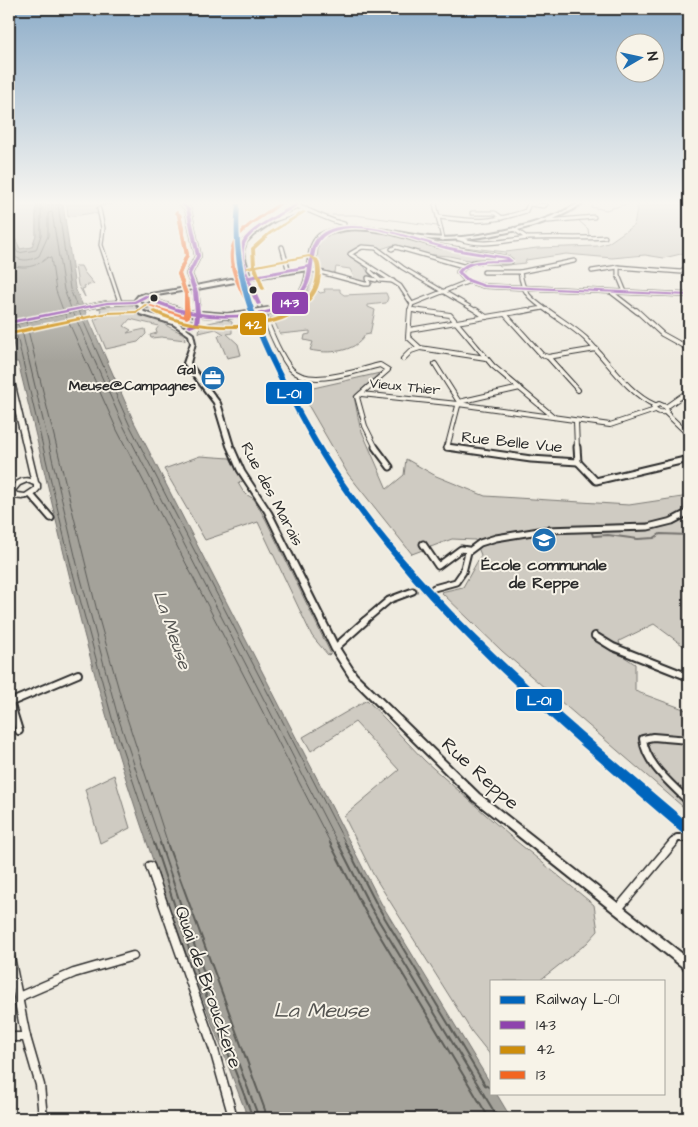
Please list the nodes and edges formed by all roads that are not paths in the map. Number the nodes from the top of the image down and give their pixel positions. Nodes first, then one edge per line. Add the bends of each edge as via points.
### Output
1 (105, 257) edge
2 (198, 257) edge
3 (242, 257) edge
4 (285, 257) edge
5 (311, 257) edge
6 (354, 257) edge
7 (387, 257) edge
8 (430, 257) edge
9 (500, 257) edge
10 (574, 261) dead end
11 (689, 264) edge
12 (463, 266) junction
13 (618, 267) junction
14 (309, 268) junction
15 (371, 268) junction
16 (592, 271) dead end
17 (289, 272) junction
18 (484, 272) dead end
19 (520, 272) junction
20 (248, 278) junction
21 (376, 280) junction
22 (393, 281) junction
23 (467, 282) junction
24 (196, 287) junction
25 (522, 288) junction
26 (165, 292) junction
27 (442, 292) junction
28 (612, 292) junction
29 (625, 292) junction
30 (151, 295) junction
31 (689, 296) edge
32 (157, 300) junction
33 (120, 302) junction
34 (136, 302) junction
35 (412, 304) junction
36 (141, 305) junction
37 (543, 308) junction
38 (410, 310) junction
39 (505, 314) junction
40 (486, 317) junction
41 (457, 322) junction
42 (9, 323) edge
43 (185, 328) junction
44 (409, 330) junction
45 (420, 348) junction
46 (596, 349) junction
47 (689, 349) edge
48 (548, 356) junction
49 (486, 358) junction
50 (403, 359) dead end
51 (435, 364) dead end
52 (9, 373) edge
53 (520, 388) junction
54 (578, 390) dead end
55 (689, 391) edge
56 (361, 394) junction
57 (458, 403) junction
58 (655, 408) junction
59 (665, 409) junction
60 (555, 418) junction
61 (576, 421) junction
62 (689, 435) edge
63 (689, 460) edge
64 (578, 462) junction
65 (390, 467) dead end
66 (30, 468) junction
67 (23, 481) junction
68 (35, 482) junction
69 (11, 494) edge
70 (31, 494) junction
71 (689, 512) edge
72 (51, 518) dead end
73 (424, 544) dead end
74 (468, 550) junction
75 (434, 588) tunnel mouth
76 (413, 592) tunnel mouth
77 (595, 636) dead end
78 (335, 648) junction
79 (78, 674) dead end
80 (689, 677) edge
81 (9, 703) edge
82 (19, 731) dead end
83 (689, 740) edge
84 (689, 802) edge
85 (689, 838) edge
86 (150, 866) dead end
87 (618, 909) junction
88 (133, 956) dead end
89 (10, 957) edge
90 (689, 965) edge
91 (18, 1001) junction
92 (26, 1037) junction
93 (9, 1039) edge
94 (43, 1118) edge
95 (231, 1118) edge

1 - 33 street
2 - 24 street via 189,274
3 - 20 street
4 - 17 street
5 - 14 main road
6 - 15 street
7 - 27 street
8 - 12 street
9 - 12 street via 511,261 471,262
10 - 19 street
11 - 13 street via 681,272
12 - 23 street via 459,272
13 - 16 street
13 - 29 street
14 - 17 street
14 - 21 street via 366,284 369,284 368,278
14 - 32 main road, bridge via 305,287 297,299 272,310 228,316 189,313
15 - 21 street
15 - 22 street
17 - 20 street
18 - 19 street
19 - 25 street
20 - 56 street, Vieux Thier via 271,332 291,369 298,374 327,378 380,365 386,367 388,370
21 - 22 street
22 - 35 street
23 - 25 street
23 - 27 street
24 - 24 street via 233,282 234,281 231,280
24 - 26 street
24 - 43 street via 197,324
25 - 28 street
25 - 37 street
26 - 30 street
26 - 32 street
27 - 35 street
27 - 40 street
28 - 29 street
28 - 47 street via 662,334
29 - 31 street
30 - 32 main road
30 - 34 main road via 142,296
32 - 36 main road
33 - 34 main road
33 - 42 main road
34 - 36 main road
35 - 38 street
36 - 43 main road via 140,310 146,316
37 - 39 street
37 - 46 street
38 - 41 street via 450,316
38 - 44 street
39 - 40 street
39 - 48 street via 542,355
40 - 41 street
41 - 44 street
41 - 49 street
43 - 78 main road, Rue des Marais via 193,337 187,363 217,403 241,471 268,512
44 - 45 street via 408,337
45 - 49 street
45 - 50 street
46 - 48 street
46 - 58 street
48 - 54 street
49 - 53 street
51 - 57 street
52 - 66 main road
53 - 57 street
53 - 60 street
55 - 59 street
56 - 57 street, Vieux Thier
56 - 65 street via 357,397 363,425
57 - 60 street, Vieux Thier
57 - 64 street, Rue Belle Vue via 447,448
58 - 59 street
58 - 59 street
58 - 61 street, Vieux Thier via 610,425
59 - 62 street
60 - 61 street, Vieux Thier
61 - 64 street, Rue Belle Vue
63 - 64 street via 596,481
66 - 67 main road
66 - 68 main road
67 - 68 main road
67 - 69 main road via 14,486
68 - 70 main road via 37,489
69 - 70 main road via 22,497
70 - 72 street
71 - 74 street via 647,527 515,534
73 - 74 street via 438,566 461,549
74 - 75 street via 464,558 465,571 456,582
76 - 78 street via 400,593 388,599
77 - 80 street via 613,647
78 - 87 main road, Rue Reppe via 353,676 476,797
79 - 81 street
81 - 82 street
83 - 84 street via 642,739 642,746 653,762
85 - 87 street via 677,838
86 - 95 street, Quai de Brouckere via 214,1050
87 - 90 main road, Rue Reppe
88 - 91 street via 74,973 23,995
89 - 91 street
91 - 92 street
92 - 93 street
92 - 94 street via 40,1085

